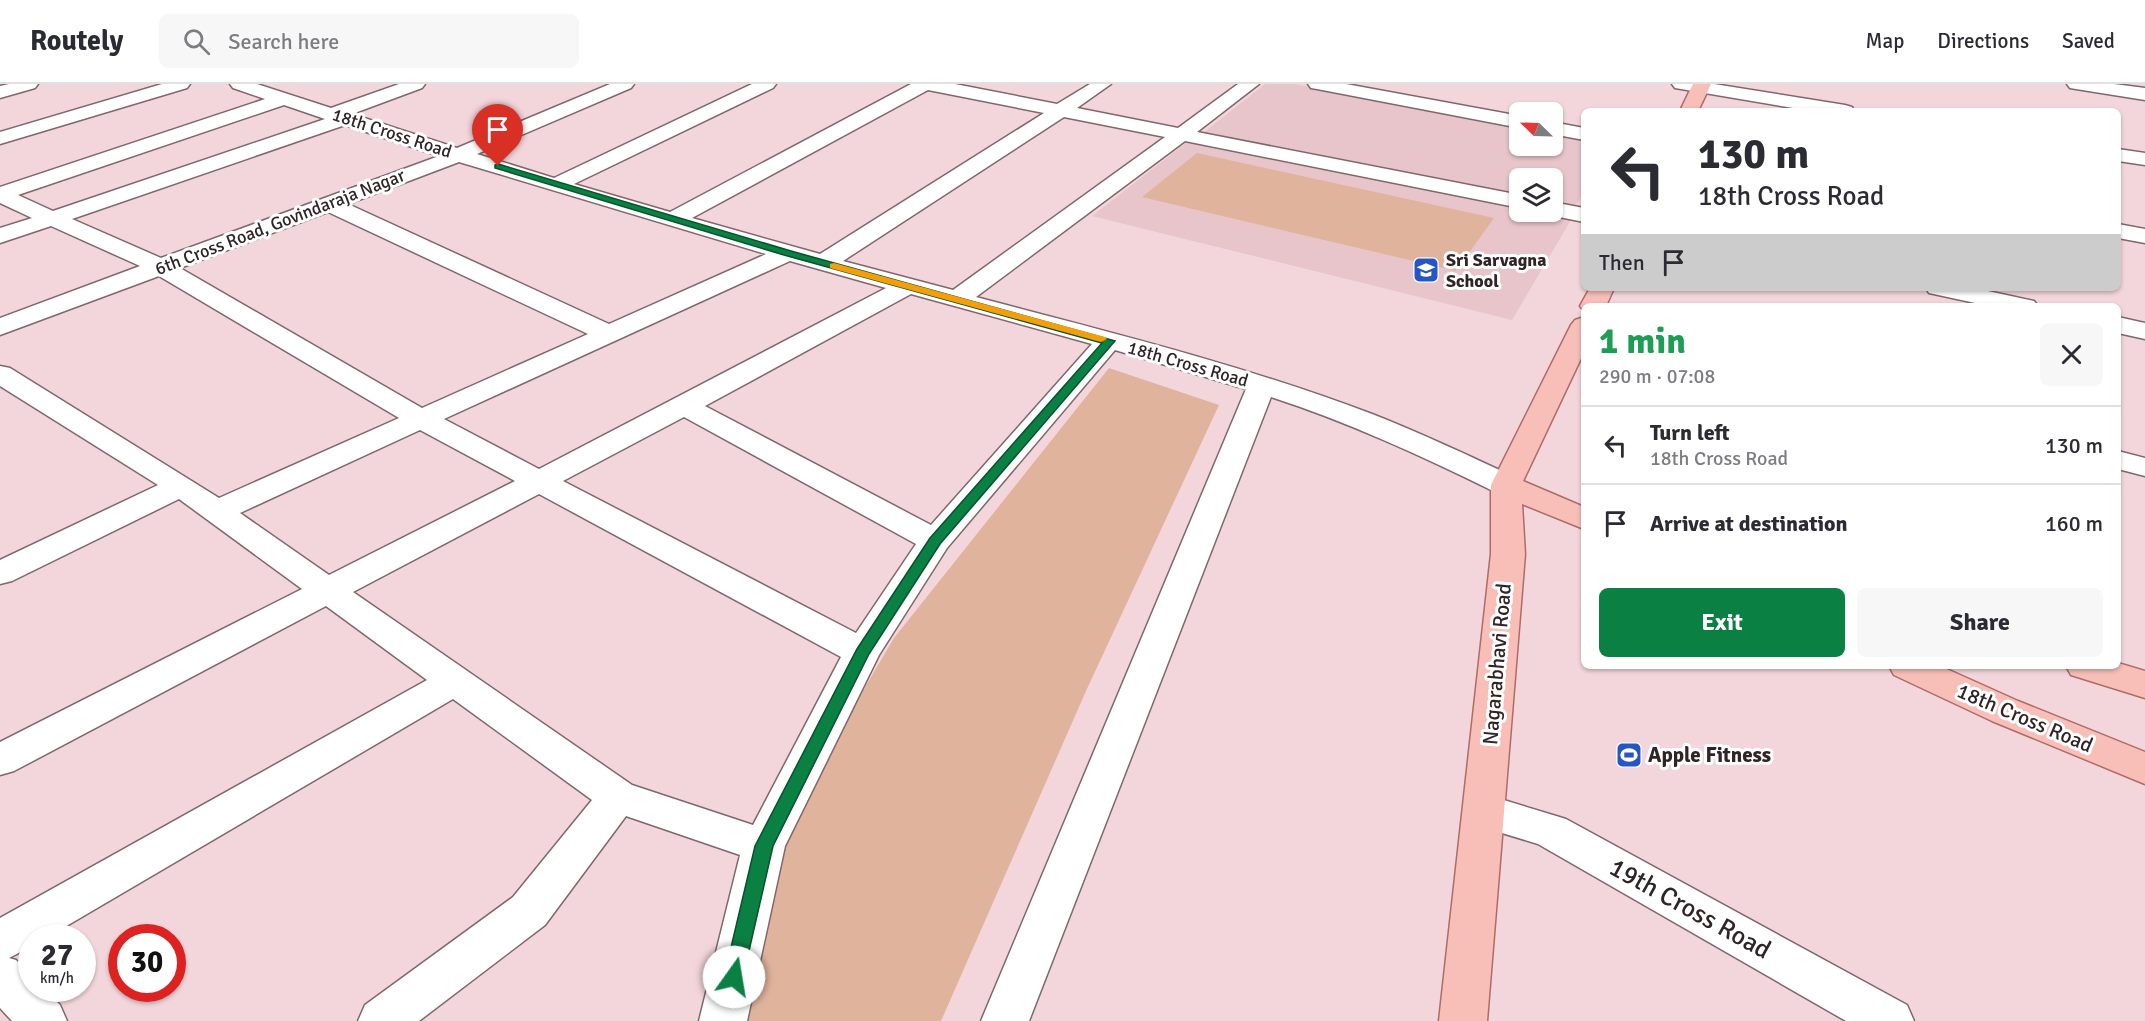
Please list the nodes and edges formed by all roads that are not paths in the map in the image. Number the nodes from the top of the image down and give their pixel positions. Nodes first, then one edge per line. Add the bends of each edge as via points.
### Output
1 (29, 84) edge
2 (181, 84) edge
3 (239, 84) edge
4 (416, 84) edge
5 (625, 84) edge
6 (766, 84) edge
7 (926, 84) edge
8 (1102, 84) edge
9 (1250, 84) edge
10 (1317, 84) edge
11 (1681, 84) edge
12 (2076, 84) edge
13 (1701, 86) edge
14 (0, 92) edge
15 (2145, 94) edge
16 (283, 99) junction
17 (1690, 108) edge
18 (1828, 108) edge
19 (1060, 110) junction
20 (340, 116) junction
21 (1509, 120) edge
22 (1563, 130) edge
23 (1581, 133) edge
24 (1184, 134) junction
25 (0, 138) edge
26 (459, 154) junction
27 (2121, 155) edge
28 (2145, 159) edge
29 (557, 184) junction
30 (0, 195) edge
31 (1509, 200) edge
32 (330, 204) junction
33 (1563, 211) edge
34 (1581, 214) edge
35 (51, 219) junction
36 (674, 219) junction
37 (2121, 232) edge
38 (0, 236) edge
39 (2145, 236) edge
40 (788, 253) junction
41 (823, 263) junction
42 (160, 267) junction
43 (908, 286) junction
44 (1952, 291) edge
45 (957, 299) junction
46 (2010, 303) edge
47 (2121, 326) edge
48 (0, 327) edge
49 (2145, 331) edge
50 (609, 334) junction
51 (1581, 334) edge
52 (1109, 341) junction
53 (0, 374) edge
54 (1262, 385) junction
55 (684, 406) junction
56 (421, 419) junction
57 (2121, 461) edge
58 (2145, 467) edge
59 (537, 481) junction
60 (1506, 485) junction
61 (181, 486) junction
62 (215, 512) junction
63 (1581, 518) edge
64 (935, 541) junction
65 (0, 573) edge
66 (327, 590) junction
67 (862, 652) junction
68 (1914, 669) edge
69 (2094, 669) edge
70 (455, 681) junction
71 (2145, 685) edge
72 (0, 760) edge
73 (2145, 769) edge
74 (618, 797) junction
75 (1484, 811) junction
76 (764, 846) junction
77 (0, 941) edge
78 (0, 975) edge
79 (43, 1021) edge
80 (382, 1021) edge
81 (723, 1021) edge
82 (1005, 1021) edge
83 (1463, 1021) edge
84 (1890, 1021) edge

1 - 14 street
2 - 25 street
3 - 16 street, 18th Cross Road
4 - 20 street
5 - 26 street, 6th Cross Road, Govindaraja Nagar
6 - 29 street
7 - 19 street
7 - 36 street
8 - 19 street
9 - 24 street
10 - 21 street
11 - 13 street
12 - 15 street
13 - 17 main road
13 - 18 street
16 - 20 street, 18th Cross Road
16 - 30 street
19 - 24 street
19 - 41 street
20 - 26 street, 18th Cross Road
20 - 35 street
22 - 23 street
24 - 31 street
24 - 45 street
26 - 29 street, 18th Cross Road
26 - 32 street, 6th Cross Road, Govindaraja Nagar
27 - 28 street
29 - 36 street, 18th Cross Road
30 - 35 street
32 - 42 street, 6th Cross Road, Govindaraja Nagar
32 - 50 street
33 - 34 street
35 - 38 street
35 - 42 street
36 - 40 street, 18th Cross Road
37 - 39 street
40 - 41 street, 18th Cross Road
40 - 50 street
41 - 43 street, 18th Cross Road
42 - 48 street, 6th Cross Road, Govindaraja Nagar
42 - 56 street
43 - 45 street, 18th Cross Road
43 - 55 street
44 - 46 street
45 - 52 street, 18th Cross Road
47 - 49 street
50 - 56 street
51 - 60 main road, Nagarabhavi Road
52 - 54 street, 18th Cross Road
52 - 64 street
53 - 61 street
54 - 60 street, 18th Cross Road via 1371,422
54 - 82 street
55 - 59 street
55 - 64 street
56 - 59 street
56 - 62 street
57 - 58 street
59 - 66 street
59 - 67 street
60 - 63 main road
60 - 75 main road, Nagarabhavi Road via 1508,554
61 - 62 street
61 - 65 street
62 - 66 street
64 - 67 street
66 - 70 street
66 - 72 street
67 - 76 street
68 - 73 main road, 18th Cross Road
69 - 71 main road
70 - 74 street
70 - 77 street
74 - 76 street
74 - 80 street via 529,910
75 - 83 main road, Nagarabhavi Road
75 - 84 street, 19th Cross Road via 1551,831
76 - 81 street
78 - 79 street

